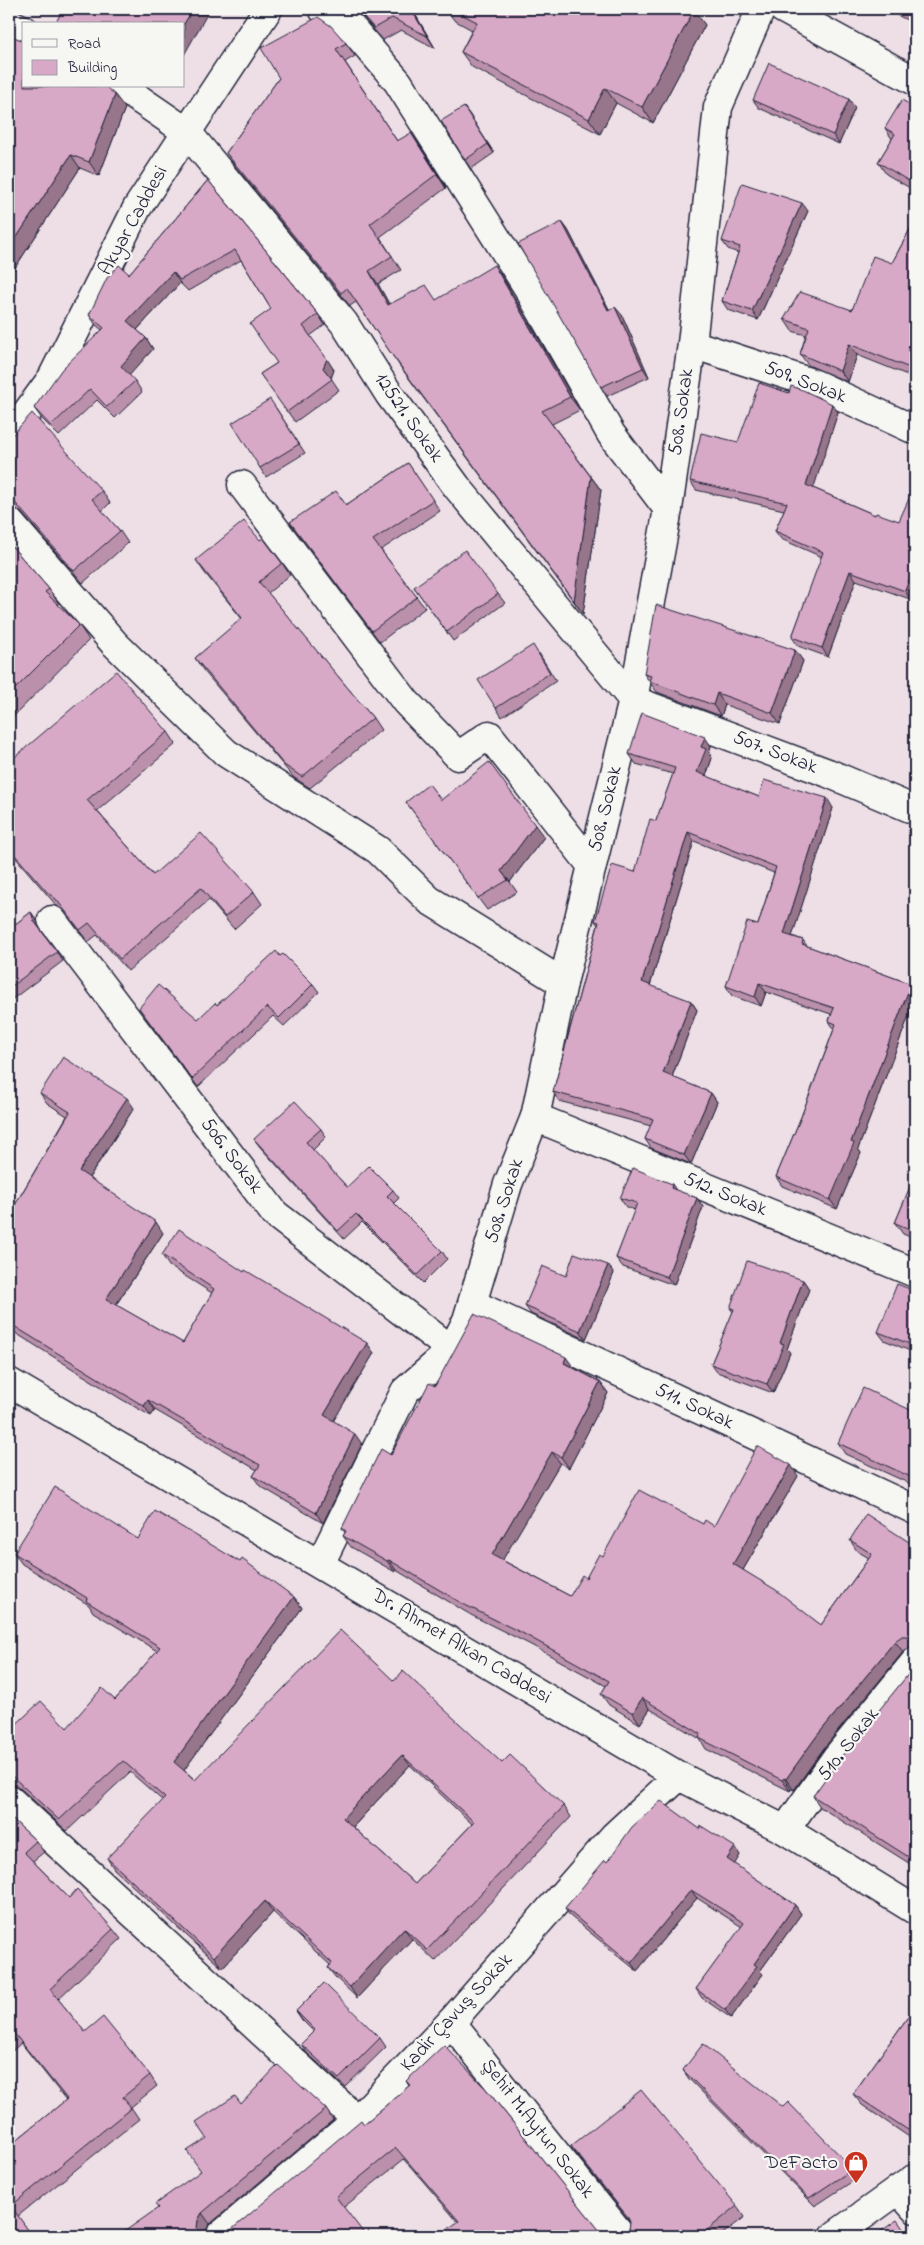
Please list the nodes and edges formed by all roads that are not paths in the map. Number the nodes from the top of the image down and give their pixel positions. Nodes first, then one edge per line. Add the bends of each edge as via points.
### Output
1 (268, 9) edge
2 (323, 9) edge
3 (762, 9) edge
4 (783, 9) edge
5 (9, 23) edge
6 (22, 29) edge
7 (915, 81) edge
8 (123, 88) edge
9 (187, 132) junction
10 (692, 344) junction
11 (915, 430) edge
12 (9, 437) edge
13 (242, 484) dead end
14 (668, 509) junction
15 (9, 522) edge
16 (633, 700) junction
17 (915, 810) edge
18 (592, 866) junction
19 (52, 920) edge
20 (563, 983) junction
21 (535, 1117) junction
22 (915, 1273) edge
23 (473, 1304) junction
24 (452, 1350) junction
25 (9, 1382) edge
26 (915, 1510) edge
27 (320, 1564) junction
28 (915, 1662) edge
29 (679, 1776) junction
30 (9, 1798) edge
31 (785, 1830) junction
32 (915, 1910) edge
33 (452, 2022) junction
34 (356, 2120) junction
35 (909, 2192) edge
36 (220, 2236) edge
37 (622, 2236) edge
38 (834, 2236) edge

1 - 9 street, Akyar Caddesi
2 - 14 street via 351,28 398,82 528,288 610,434
3 - 10 street, 508. Sokak via 718,108
4 - 7 street
5 - 6 street
8 - 9 street, 12521. Sokak
9 - 12 street, Akyar Caddesi via 137,208 52,378
9 - 16 street, 12521. Sokak via 344,323 389,394 457,487
10 - 11 street, 509. Sokak via 815,384
10 - 14 street, 508. Sokak
13 - 18 street via 406,702 458,756 489,735
14 - 16 street, 508. Sokak
15 - 20 street via 114,643 226,753 378,850 429,900
16 - 17 street, 507. Sokak via 828,773
16 - 18 street, 508. Sokak
18 - 20 street, 508. Sokak
19 - 24 street, 506. Sokak via 275,1214
20 - 21 street, 508. Sokak
21 - 22 street, 512. Sokak
21 - 23 street, 508. Sokak via 508,1184
23 - 24 street, 508. Sokak
23 - 26 street, 511. Sokak
24 - 27 street, 508. Sokak via 405,1391
25 - 27 street, Dr. Ahmet Alkan Caddesi
27 - 29 street, Dr. Ahmet Alkan Caddesi
28 - 31 street, 510. Sokak via 836,1758
29 - 31 street, Dr. Ahmet Alkan Caddesi
29 - 33 street, Kadir Çavuş Sokak via 614,1836
30 - 34 street
31 - 32 street, Dr. Ahmet Alkan Caddesi
33 - 34 street, Kadir Çavuş Sokak
33 - 37 street, Şehit M.Aytun Sokak
34 - 36 street, Kadir Çavuş Sokak
35 - 38 street

